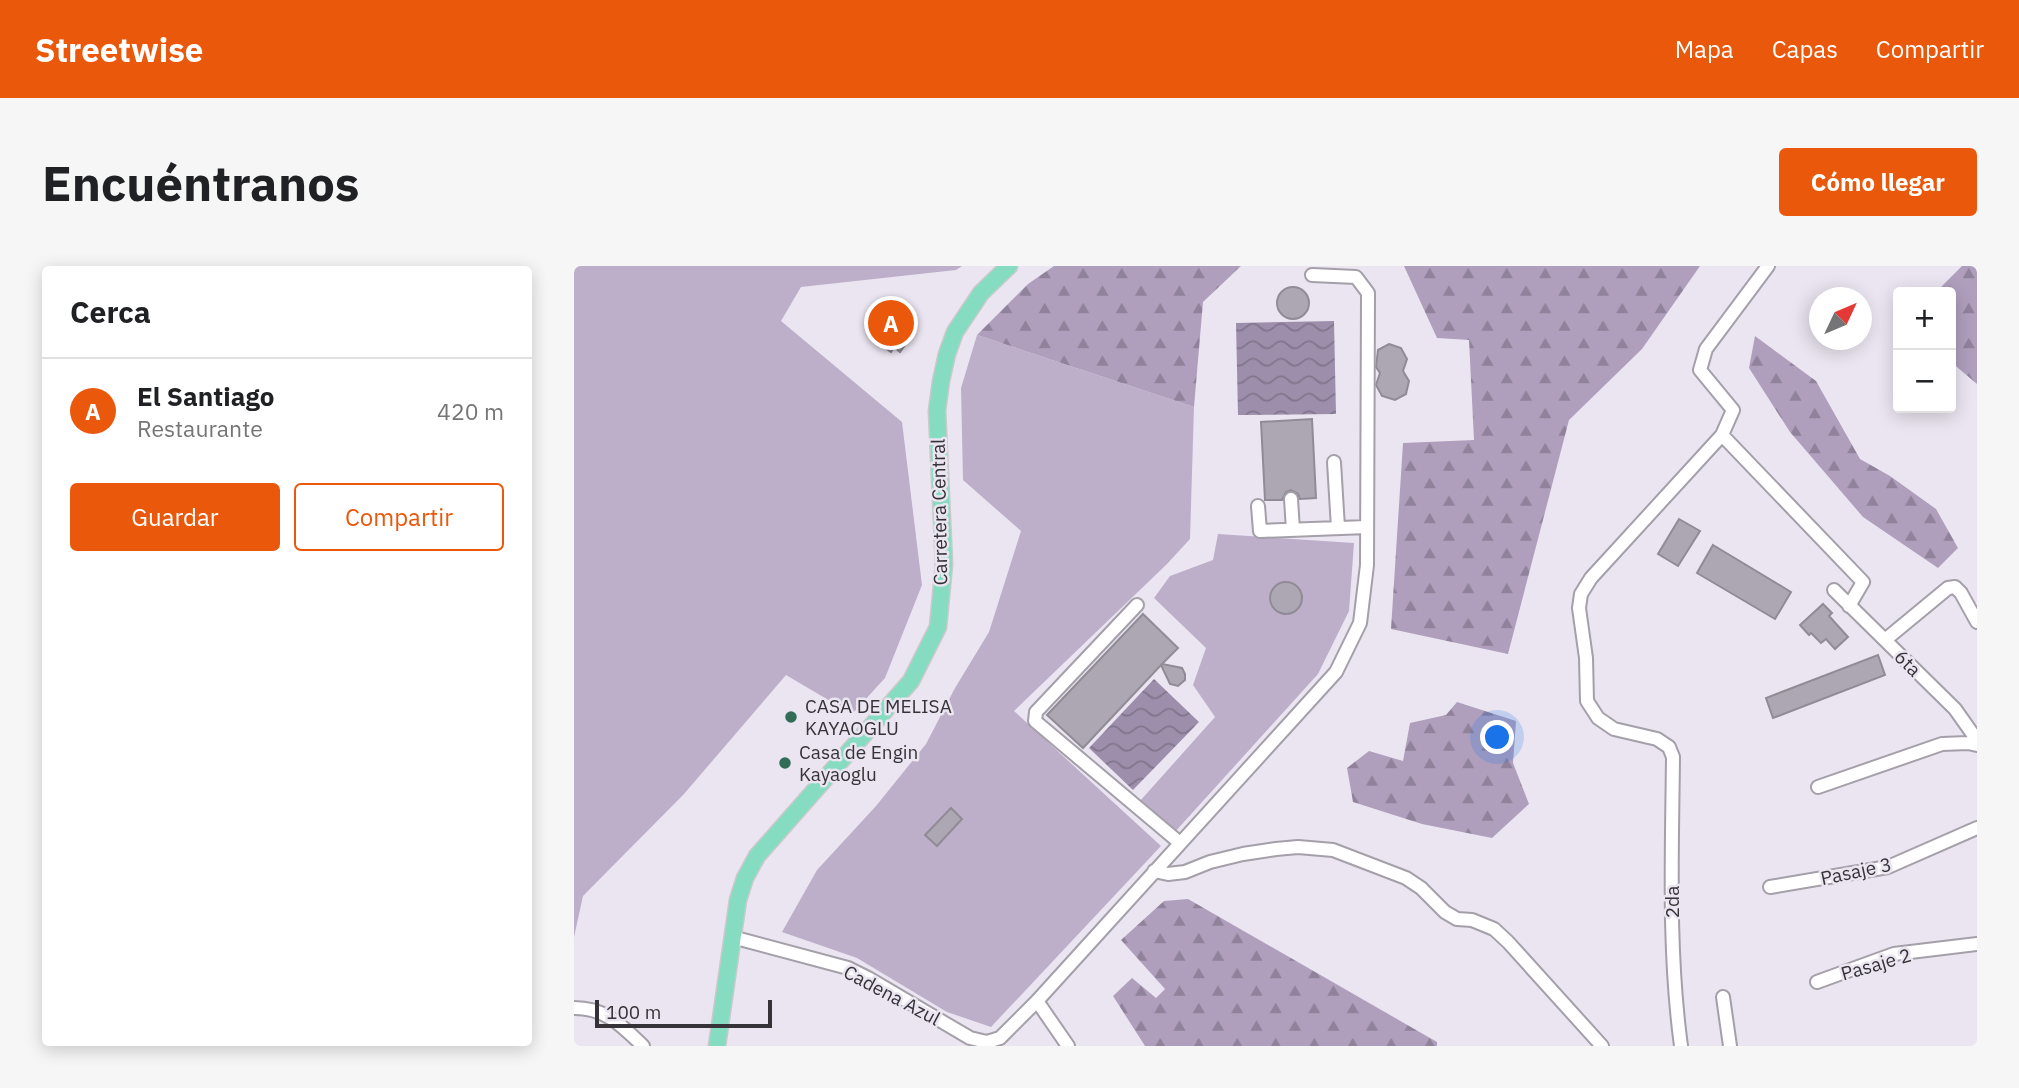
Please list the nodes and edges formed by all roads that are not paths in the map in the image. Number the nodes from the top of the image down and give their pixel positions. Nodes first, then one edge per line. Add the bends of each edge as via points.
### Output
1 (1009, 266) edge
2 (1768, 266) edge
3 (1312, 275) dead end
4 (1722, 435) junction
5 (1334, 462) dead end
6 (1291, 499) dead end
7 (1258, 506) dead end
8 (1367, 527) junction
9 (1338, 528) junction
10 (1293, 530) junction
11 (1834, 590) dead end
12 (1137, 605) dead end
13 (1849, 606) junction
14 (1977, 622) edge
15 (1885, 640) junction
16 (1977, 743) edge
17 (1818, 787) dead end
18 (1977, 828) edge
19 (1180, 843) junction
20 (1154, 871) junction
21 (1770, 887) dead end
22 (732, 937) junction
23 (1977, 944) edge
24 (1817, 982) dead end
25 (1723, 997) dead end
26 (1037, 1001) junction
27 (574, 1009) edge
28 (643, 1046) edge
29 (716, 1046) edge
30 (1068, 1046) edge
31 (1602, 1046) edge
32 (1681, 1046) edge
33 (1730, 1046) edge

1 - 22 main road, Carretera Central via 981,293 955,332 941,381 937,411 944,564 938,627 911,681 757,856 738,900
2 - 4 street via 1706,349 1700,370 1733,410
3 - 8 street, Cadena Azul via 1356,277 1368,293
4 - 13 street via 1863,583
4 - 32 street, 2da via 1591,578 1579,608 1587,701 1598,718 1614,729 1657,739 1669,747 1673,757 1671,921
5 - 9 street
6 - 10 street
7 - 10 street via 1260,531
8 - 9 street
8 - 19 street, Cadena Azul via 1360,623 1336,672
9 - 10 street
11 - 13 street, 6ta
12 - 19 street via 1035,712 1035,721
13 - 15 street, 6ta
14 - 15 street via 1955,587
15 - 16 street, 6ta via 1955,709
16 - 17 street via 1942,744
18 - 21 street, Pasaje 3 via 1888,867
19 - 20 street, Cadena Azul
20 - 26 street, Cadena Azul
20 - 31 street via 1185,872 1243,854 1298,847 1333,850 1406,878 1444,912 1494,929
22 - 26 street, Cadena Azul via 848,968 970,1038 986,1042 1000,1038
22 - 29 main road, Carretera Central
23 - 24 street, Pasaje 2 via 1894,954
25 - 33 street
26 - 30 street
27 - 28 street via 602,1013

